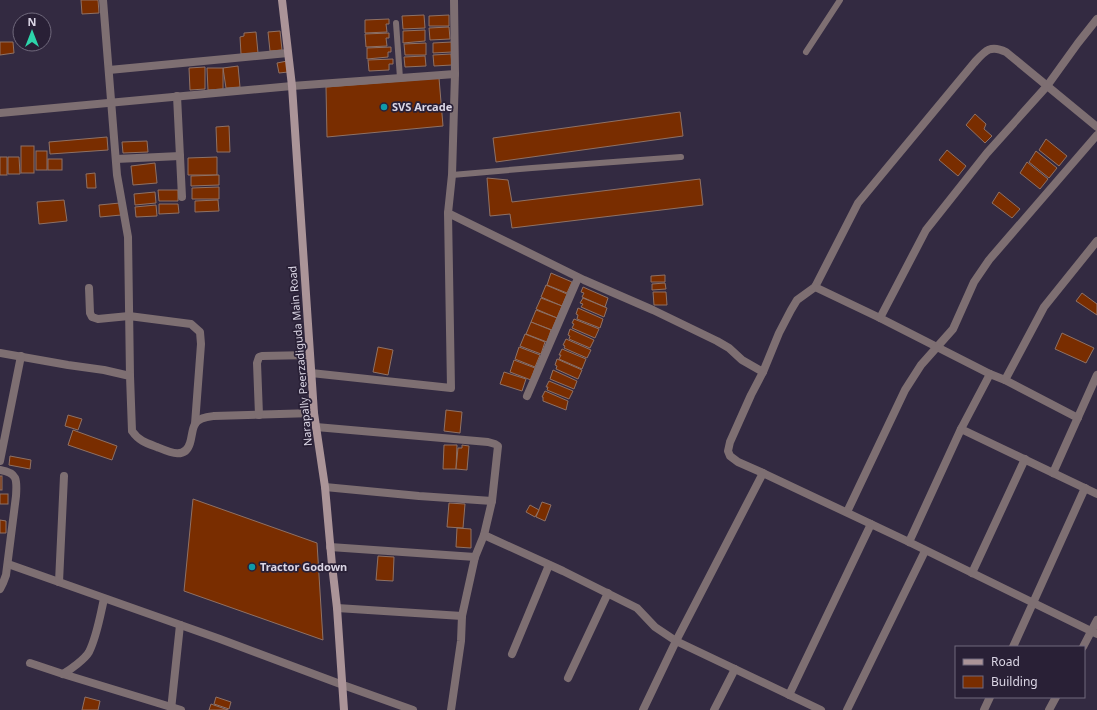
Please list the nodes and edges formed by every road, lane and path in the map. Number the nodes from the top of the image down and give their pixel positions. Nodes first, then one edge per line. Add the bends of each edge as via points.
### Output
1 (103, 0) edge
2 (282, 0) edge
3 (454, 0) edge
4 (840, 0) edge
5 (1097, 19) edge
6 (396, 23) dead end
7 (806, 52) dead end
8 (288, 53) junction
9 (109, 70) junction
10 (455, 74) junction
11 (400, 78) junction
12 (292, 86) junction
13 (1047, 86) junction
14 (177, 96) junction
15 (112, 103) junction
16 (0, 113) edge
17 (1097, 127) edge
18 (1097, 136) edge
19 (180, 156) junction
20 (680, 157) dead end
21 (116, 159) junction
22 (452, 175) junction
23 (182, 197) dead end
24 (448, 212) junction
25 (1097, 241) edge
26 (578, 278) junction
27 (815, 287) junction
28 (89, 288) dead end
29 (129, 316) junction
30 (880, 318) junction
31 (937, 347) junction
32 (0, 353) edge
33 (310, 355) junction
34 (21, 356) junction
35 (763, 372) junction
36 (311, 373) junction
37 (990, 374) junction
38 (1097, 374) edge
39 (130, 376) junction
40 (1005, 380) junction
41 (527, 396) dead end
42 (314, 413) junction
43 (259, 415) junction
44 (1078, 418) junction
45 (195, 424) junction
46 (316, 427) junction
47 (961, 429) junction
48 (1025, 459) junction
49 (0, 461) edge
50 (0, 470) edge
51 (763, 473) junction
52 (1053, 473) junction
53 (64, 476) dead end
54 (324, 487) junction
55 (1085, 488) junction
56 (1097, 494) edge
57 (492, 501) junction
58 (847, 512) junction
59 (871, 524) junction
60 (484, 535) junction
61 (909, 542) junction
62 (330, 548) junction
63 (926, 550) junction
64 (475, 557) junction
65 (8, 564) junction
66 (549, 565) junction
67 (972, 573) junction
68 (58, 582) junction
69 (0, 590) edge
70 (608, 593) junction
71 (104, 599) junction
72 (1033, 603) junction
73 (337, 608) junction
74 (462, 616) junction
75 (1097, 620) edge
76 (180, 625) junction
77 (1094, 633) edge
78 (676, 641) junction
79 (1013, 646) edge
80 (1084, 646) edge
81 (512, 654) dead end
82 (30, 663) dead end
83 (735, 669) junction
84 (63, 674) junction
85 (568, 678) dead end
86 (343, 685) junction
87 (789, 695) junction
88 (990, 698) edge
89 (1055, 698) edge
90 (171, 709) edge
91 (181, 710) edge
92 (344, 710) edge
93 (413, 710) edge
94 (451, 710) edge
95 (644, 710) edge
96 (714, 710) edge
97 (821, 710) edge
98 (847, 710) edge
99 (984, 710) edge
100 (1049, 710) edge

1 - 9 street
2 - 8 street, Narapally Peerzadiguda Main Road
3 - 10 street
4 - 7 lane
5 - 13 street
6 - 11 lane
8 - 9 street
8 - 12 street, Narapally Peerzadiguda Main Road
9 - 15 street
10 - 11 street
10 - 22 street
11 - 12 street
12 - 14 street
12 - 33 street, Narapally Peerzadiguda Main Road
13 - 17 street
13 - 27 street via 1006,52 994,48 983,53 858,203
13 - 30 street via 987,153 926,230
14 - 15 street
14 - 19 street
15 - 16 street
15 - 21 street
18 - 31 street via 989,260 974,282 953,329
19 - 21 street
19 - 23 street
20 - 22 lane
21 - 29 street via 128,238
22 - 24 street
24 - 26 street
24 - 36 street via 450,388
25 - 40 street via 1044,307
26 - 35 street via 717,340 742,360
26 - 41 street
27 - 30 street
27 - 35 street via 797,300 790,310
28 - 29 street via 92,317 98,319
29 - 39 street
29 - 45 street via 191,324 200,332
30 - 31 street
31 - 37 street
31 - 58 street via 921,365 905,390
32 - 34 street
33 - 36 street, Narapally Peerzadiguda Main Road
33 - 43 street via 259,357
34 - 39 street
34 - 49 street
35 - 51 street via 728,451 738,462
36 - 42 street, Narapally Peerzadiguda Main Road
37 - 40 street
37 - 47 street
38 - 44 street
39 - 45 street via 132,431 137,438 177,454 185,452 190,444
40 - 44 street
42 - 43 street
42 - 46 street, Narapally Peerzadiguda Main Road
43 - 45 street via 214,416 202,418
44 - 52 street
46 - 54 street, Narapally Peerzadiguda Main Road
46 - 57 street via 494,444 498,446
47 - 48 street
47 - 61 street
48 - 52 street
48 - 67 street
50 - 65 street via 12,474 17,484
51 - 58 street
51 - 78 street
52 - 55 street
53 - 68 street
54 - 57 street
54 - 62 street, Narapally Peerzadiguda Main Road
55 - 56 street
55 - 72 street
57 - 60 street
58 - 59 street
59 - 61 street
59 - 87 street
60 - 64 street
60 - 66 street
61 - 63 street
62 - 64 street
62 - 73 street, Narapally Peerzadiguda Main Road
63 - 67 street
63 - 98 street
64 - 74 street
65 - 68 street
65 - 69 street via 4,584
66 - 70 street
66 - 81 street
67 - 72 street
68 - 71 street
70 - 78 street via 638,608 655,627
70 - 85 street
71 - 76 street
71 - 84 street via 88,653
72 - 77 street
72 - 79 street
73 - 74 street
73 - 86 street, Narapally Peerzadiguda Main Road
74 - 94 street
75 - 77 street
76 - 86 street
76 - 90 street
77 - 80 street
78 - 83 street
78 - 95 street
82 - 84 street
83 - 87 street
83 - 96 street
84 - 90 street
86 - 92 street, Narapally Peerzadiguda Main Road
86 - 93 street
87 - 97 street
88 - 99 street
89 - 100 street
90 - 91 street

